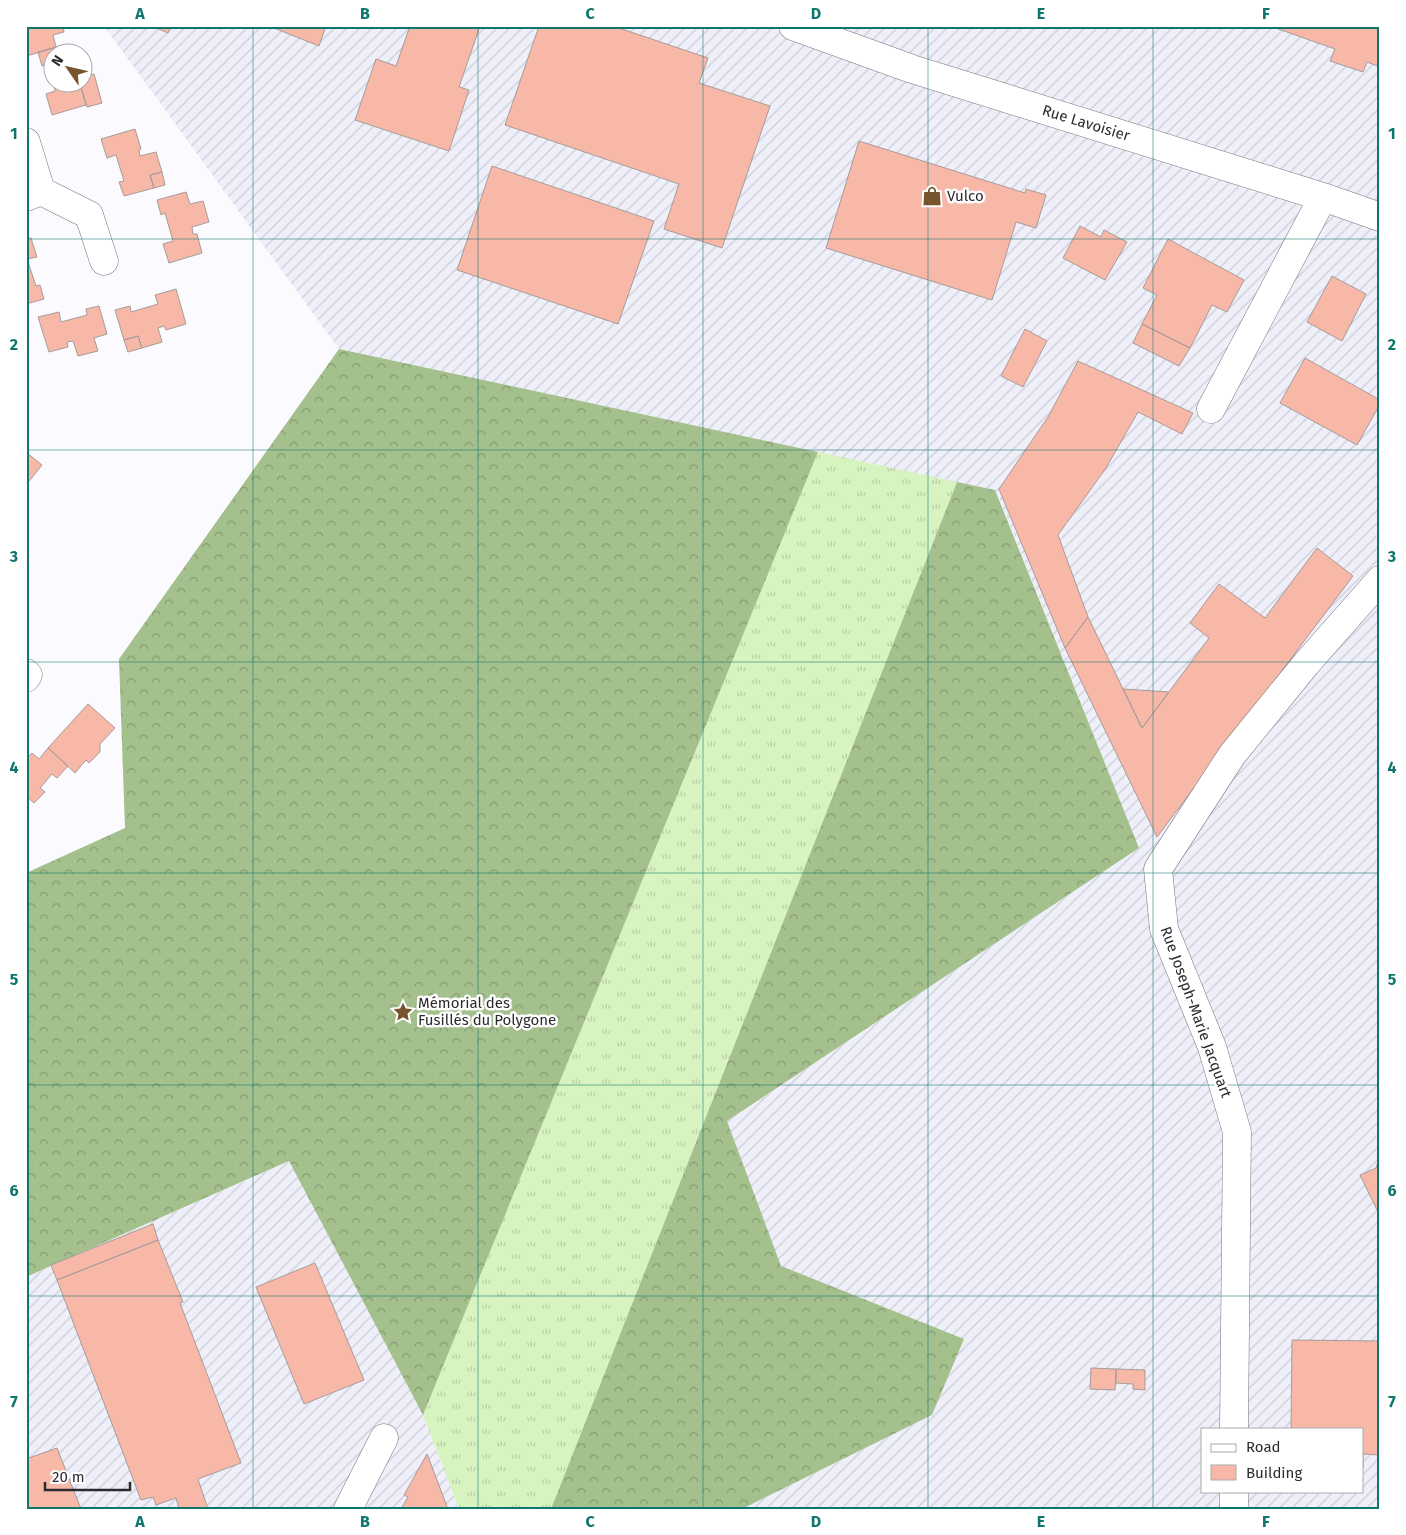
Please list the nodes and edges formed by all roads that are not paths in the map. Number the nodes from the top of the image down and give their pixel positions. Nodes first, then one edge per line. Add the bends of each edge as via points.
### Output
1 (793, 26) edge
2 (26, 142) edge
3 (34, 194) edge
4 (1323, 197) junction
5 (1380, 217) edge
6 (104, 261) dead end
7 (1211, 409) dead end
8 (1380, 580) edge
9 (26, 673) edge
10 (26, 678) edge
11 (1234, 1428) edge
12 (384, 1438) dead end
13 (1234, 1492) edge
14 (348, 1509) edge
15 (1234, 1509) edge

1 - 4 street, Rue Lavoisier via 921,72
2 - 3 street
3 - 6 street via 89,215
4 - 5 street, Rue Lavoisier
4 - 7 street
8 - 11 street, Rue Joseph-Marie Jacquart via 1232,755 1158,869 1164,929 1212,1047 1237,1132
9 - 10 street
12 - 14 street
13 - 15 street

